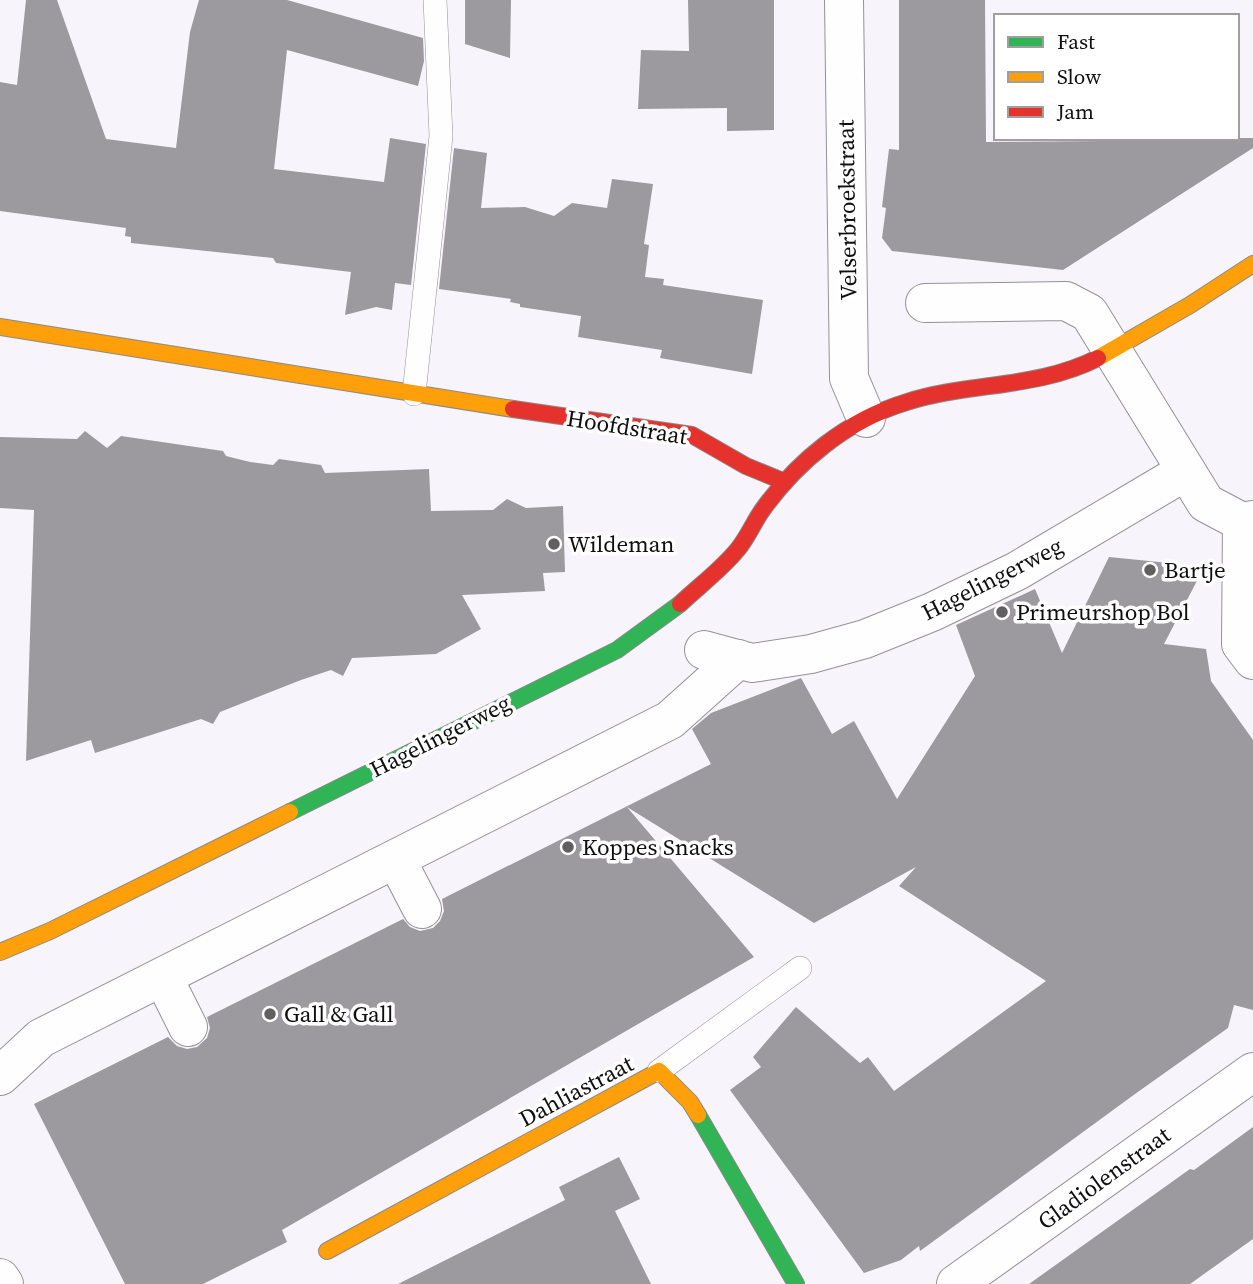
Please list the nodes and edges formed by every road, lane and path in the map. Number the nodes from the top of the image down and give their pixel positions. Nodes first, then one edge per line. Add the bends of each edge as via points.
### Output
1 (435, 0) edge
2 (844, 0) edge
3 (1253, 264) edge
4 (925, 303) dead end
5 (0, 327) edge
6 (1112, 351) junction
7 (414, 394) junction
8 (866, 418) junction
9 (1186, 471) junction
10 (785, 482) junction
11 (1248, 521) edge
12 (1253, 660) edge
13 (396, 859) junction
14 (422, 909) dead end
15 (50, 932) junction
16 (0, 952) edge
17 (10, 967) dead end
18 (800, 968) dead end
19 (163, 976) junction
20 (188, 1027) dead end
21 (659, 1071) junction
22 (1253, 1072) edge
23 (0, 1076) edge
24 (327, 1251) dead end
25 (0, 1278) edge
26 (4, 1284) edge
27 (796, 1284) edge
28 (956, 1284) edge

1 - 7 lane via 441,136
2 - 8 street, Velserbroekstraat via 849,378
3 - 6 main road
4 - 6 street via 1066,301 1089,313
5 - 7 main road, Hoofdstraat
6 - 8 main road via 1027,382 945,392
6 - 9 street
7 - 10 main road, Hoofdstraat via 692,435
8 - 10 main road via 824,444
9 - 11 street via 1206,503
9 - 13 street, Hagelingerweg via 1017,571 865,639 752,663 721,655 670,720
10 - 15 main road, Hagelingerweg via 738,548 673,611 617,650
11 - 12 street via 1241,644
13 - 14 street
13 - 19 street
15 - 16 main road, Hagelingerweg
15 - 17 main road, Hagelingerweg
18 - 21 lane
19 - 20 street
19 - 23 street via 41,1038
21 - 24 main road, Dahliastraat
21 - 27 main road, Dahliastraat via 690,1102
22 - 28 street, Gladiolenstraat
25 - 26 street

